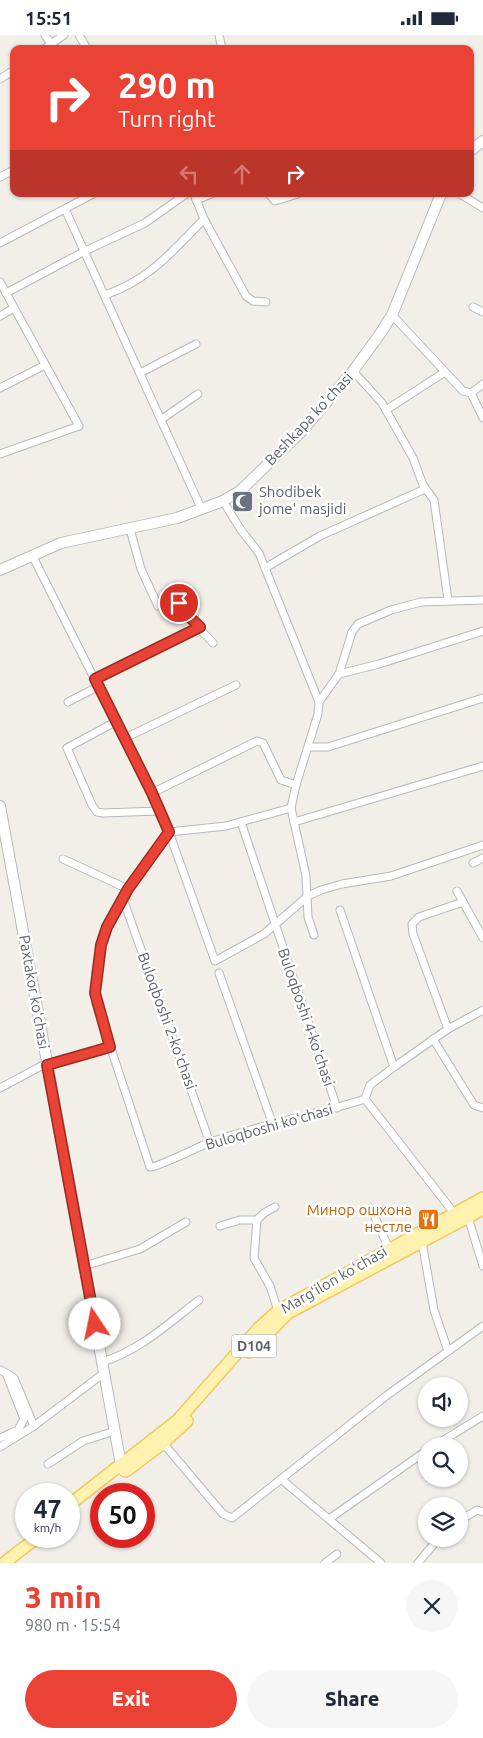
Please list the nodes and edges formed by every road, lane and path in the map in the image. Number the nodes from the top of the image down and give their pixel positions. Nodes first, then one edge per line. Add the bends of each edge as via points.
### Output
1 (45, 35) edge
2 (64, 35) edge
3 (51, 44) joint
4 (87, 197) edge
5 (182, 197) edge
6 (195, 197) edge
7 (272, 197) edge
8 (288, 197) edge
9 (440, 197) edge
10 (465, 197) edge
11 (483, 208) edge
12 (65, 209) junction
13 (204, 219) junction
14 (0, 243) edge
15 (85, 251) junction
16 (0, 282) edge
17 (6, 293) junction
18 (105, 295) junction
19 (266, 302) dead end
20 (473, 307) dead end
21 (14, 308) junction
22 (483, 312) edge
23 (392, 315) junction
24 (0, 316) edge
25 (196, 344) dead end
26 (45, 365) junction
27 (353, 371) junction
28 (445, 372) junction
29 (140, 373) junction
30 (483, 384) edge
31 (0, 388) edge
32 (470, 393) junction
33 (198, 394) dead end
34 (386, 410) junction
35 (483, 418) edge
36 (162, 419) junction
37 (0, 453) edge
38 (425, 489) junction
39 (223, 501) junction
40 (201, 509) junction
41 (130, 529) junction
42 (32, 555) junction
43 (264, 567) junction
44 (0, 570) edge
45 (189, 592) dead end
46 (483, 600) edge
47 (448, 601) junction
48 (158, 606) dead end
49 (200, 627) junction
50 (483, 631) edge
51 (213, 643) dead end
52 (339, 674) junction
53 (95, 679) junction
54 (236, 685) dead end
55 (99, 687) junction
56 (483, 698) edge
57 (68, 702) dead end
58 (319, 702) junction
59 (117, 721) junction
60 (125, 738) junction
61 (309, 747) junction
62 (483, 766) edge
63 (296, 785) junction
64 (152, 793) junction
65 (0, 806) edge
66 (291, 808) junction
67 (159, 811) junction
68 (241, 822) junction
69 (294, 822) junction
70 (169, 832) junction
71 (483, 845) edge
72 (483, 857) edge
73 (63, 859) dead end
74 (473, 863) dead end
75 (128, 889) junction
76 (457, 891) dead end
77 (308, 896) junction
78 (123, 899) junction
79 (463, 902) junction
80 (340, 909) dead end
81 (275, 926) junction
82 (314, 935) dead end
83 (483, 937) edge
84 (219, 973) dead end
85 (483, 1010) edge
86 (448, 1029) junction
87 (433, 1039) junction
88 (110, 1047) junction
89 (47, 1064) junction
90 (394, 1067) junction
91 (0, 1088) edge
92 (365, 1099) junction
93 (337, 1108) junction
94 (483, 1108) edge
95 (273, 1125) junction
96 (210, 1143) junction
97 (483, 1199) edge
98 (275, 1207) dead end
99 (371, 1208) dead end
100 (483, 1209) edge
101 (454, 1213) junction
102 (468, 1217) junction
103 (257, 1220) junction
104 (186, 1222) dead end
105 (220, 1227) dead end
106 (422, 1242) junction
107 (389, 1249) junction
108 (84, 1266) junction
109 (483, 1266) edge
110 (199, 1300) dead end
111 (278, 1311) junction
112 (483, 1326) edge
113 (448, 1351) junction
114 (102, 1362) junction
115 (3, 1372) edge
116 (104, 1373) junction
117 (483, 1416) edge
118 (34, 1426) junction
119 (115, 1431) junction
120 (449, 1437) edge
121 (0, 1438) edge
122 (163, 1443) junction
123 (0, 1447) edge
124 (418, 1457) edge
125 (48, 1464) dead end
126 (123, 1469) junction
127 (281, 1479) junction
128 (80, 1498) edge
129 (80, 1505) edge
130 (483, 1512) edge
131 (468, 1516) edge
132 (328, 1519) junction
133 (15, 1545) edge
134 (431, 1547) edge
135 (23, 1548) edge
136 (337, 1554) dead end
137 (0, 1557) edge
138 (4, 1563) edge
139 (326, 1563) edge
140 (381, 1563) edge
141 (418, 1563) edge

1 - 3 street
2 - 3 street
4 - 12 street
5 - 15 street via 145,223
6 - 13 street
7 - 8 street via 275,201
9 - 23 main road, Beshkapa ko'chasi
10 - 11 street
12 - 14 street
12 - 15 street
13 - 18 street via 144,277
13 - 19 street via 246,296
15 - 17 street
15 - 18 street
16 - 17 street
17 - 21 street
18 - 29 street
20 - 22 street
21 - 24 street
21 - 26 street
23 - 27 main road, Beshkapa ko'chasi
23 - 28 street
25 - 29 street
26 - 31 street
26 - 37 street via 79,425
27 - 34 street via 377,394
27 - 39 main road, Beshkapa ko'chasi via 295,439 240,491
28 - 32 street
28 - 34 street
29 - 36 street
30 - 32 street
32 - 35 street
33 - 36 street
34 - 38 street via 413,458
36 - 40 street
38 - 43 street via 320,537
38 - 47 street via 431,494 436,507
39 - 40 main road, Beshkapa ko'chasi
39 - 43 street via 259,553
40 - 41 main road, Beshkapa ko'chasi
41 - 42 main road, Beshkapa ko'chasi via 61,543
41 - 48 street
42 - 44 main road, Beshkapa ko'chasi
42 - 53 street
43 - 58 street
45 - 49 street via 179,607
46 - 47 street
47 - 52 street via 408,604 358,624 352,632
49 - 51 street
49 - 53 street
50 - 52 street
52 - 58 street
53 - 55 street
54 - 60 street
55 - 57 street
55 - 59 street
56 - 61 street via 328,747
58 - 61 street
59 - 60 street
59 - 67 street via 67,748 92,805 103,813
60 - 64 street
61 - 63 street
62 - 69 street
63 - 64 street via 281,780 263,743 258,741
63 - 66 street
64 - 67 street
65 - 89 main road, Paxtakor koʻchasi
66 - 68 street
66 - 69 street
67 - 70 street
68 - 70 street
68 - 81 street, Buloqboshi 4-koʻchasi
69 - 77 street
70 - 75 street
70 - 81 street via 215,961
71 - 77 street via 399,874 342,884
72 - 74 street
73 - 75 street
75 - 78 street
76 - 79 street
77 - 81 street
77 - 82 street via 308,917
78 - 88 street via 107,927 96,973 96,1003
78 - 96 street, Buloqboshi 2-koʻchasi
79 - 83 street
79 - 86 street via 419,917 412,924
80 - 90 street
81 - 93 street, Buloqboshi 4-koʻchasi
84 - 95 street
85 - 86 street
86 - 87 street
87 - 90 street
87 - 94 street via 474,1105
88 - 89 street
88 - 96 street, Buloqboshi koʻchasi via 148,1165 156,1167
89 - 91 street
89 - 108 main road, Paxtakor koʻchasi
90 - 92 street via 370,1085
92 - 93 street, Buloqboshi koʻchasi
92 - 101 street
93 - 95 street, Buloqboshi koʻchasi
95 - 96 street, Buloqboshi koʻchasi
97 - 101 main road, Margʻilon koʻchasi / D104
98 - 103 street
99 - 107 street
100 - 102 main road, Margʻilon koʻchasi / D104
101 - 107 main road, Margʻilon koʻchasi / D104
102 - 106 main road, Margʻilon koʻchasi / D104
102 - 109 street
103 - 105 street via 240,1220
103 - 111 street via 254,1258 270,1285
104 - 108 street via 140,1249
106 - 113 street via 434,1310
106 - 122 main road, Margʻilon koʻchasi / D104 via 288,1313 262,1337 205,1404
107 - 111 main road, Margʻilon koʻchasi / D104
108 - 114 main road, Paxtakor koʻchasi
110 - 114 street via 133,1349
111 - 126 main road, Margʻilon koʻchasi / D104 via 178,1420
112 - 113 street
113 - 127 street
114 - 116 main road, Paxtakor koʻchasi
115 - 118 street via 14,1377
115 - 121 street via 24,1419 18,1429
116 - 118 street
116 - 119 main road, Paxtakor koʻchasi
117 - 120 street
118 - 123 street
119 - 125 street via 83,1441
119 - 126 main road, Paxtakor koʻchasi
122 - 126 main road, Margʻilon koʻchasi / D104
122 - 127 street via 230,1518
124 - 132 street
126 - 128 main road, Margʻilon koʻchasi / D104
126 - 129 main road, Margʻilon koʻchasi / D104
127 - 132 street
130 - 131 street via 478,1510
132 - 140 street
133 - 137 main road
134 - 141 street
135 - 138 main road
136 - 139 street

